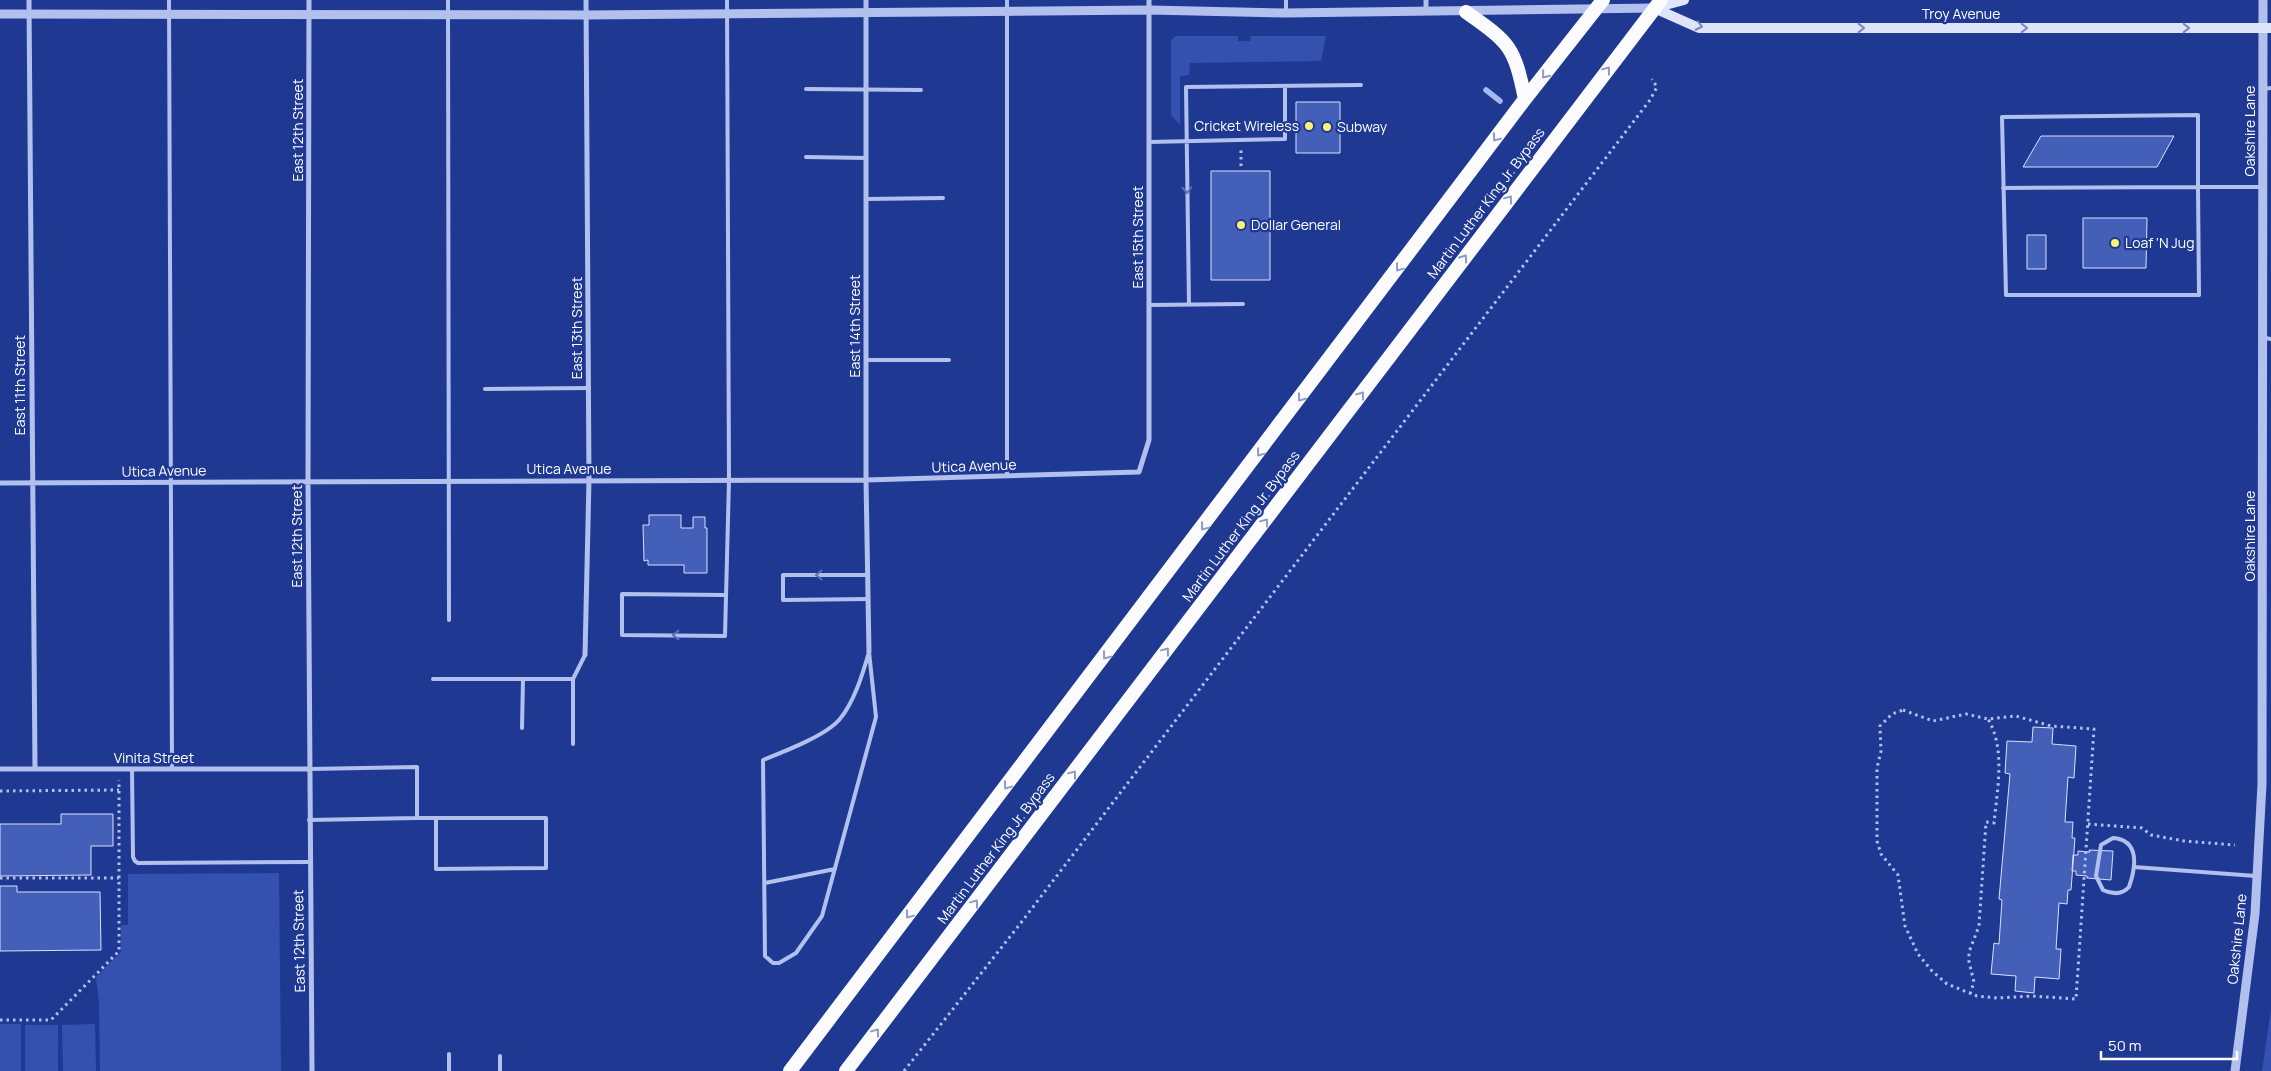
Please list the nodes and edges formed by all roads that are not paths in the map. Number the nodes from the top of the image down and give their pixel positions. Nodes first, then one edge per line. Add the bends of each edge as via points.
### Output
1 (29, 0) edge
2 (169, 0) edge
3 (309, 0) edge
4 (448, 0) edge
5 (586, 0) edge
6 (727, 0) edge
7 (866, 0) edge
8 (1007, 0) edge
9 (1149, 0) edge
10 (1286, 0) edge
11 (1426, 0) edge
12 (1684, 0) edge
13 (2264, 0) edge
14 (1600, 4) edge
15 (1657, 4) edge
16 (1150, 10) junction
17 (1007, 12) junction
18 (1426, 12) junction
19 (1466, 12) junction
20 (866, 13) junction
21 (1286, 13) junction
22 (0, 14) edge
23 (30, 14) junction
24 (169, 14) junction
25 (309, 14) junction
26 (448, 14) junction
27 (727, 14) junction
28 (586, 15) junction
29 (2268, 28) edge
30 (1361, 85) dead end
31 (1285, 86) junction
32 (2267, 88) edge
33 (806, 89) dead end
34 (866, 90) junction
35 (921, 90) dead end
36 (1526, 100) junction
37 (1186, 141) junction
38 (1149, 142) junction
39 (2267, 154) edge
40 (806, 157) dead end
41 (866, 158) junction
42 (2198, 187) junction
43 (2263, 187) junction
44 (2004, 188) junction
45 (943, 198) dead end
46 (866, 199) junction
47 (1243, 304) dead end
48 (1149, 305) junction
49 (1189, 305) junction
50 (2268, 339) edge
51 (866, 360) junction
52 (949, 360) dead end
53 (589, 388) junction
54 (485, 389) dead end
55 (1139, 472) joint
56 (1007, 476) junction
57 (448, 480) junction
58 (589, 480) junction
59 (729, 480) junction
60 (866, 480) junction
61 (308, 481) junction
62 (171, 482) junction
63 (0, 483) edge
64 (31, 483) junction
65 (868, 575) junction
66 (725, 595) junction
67 (868, 599) junction
68 (449, 620) dead end
69 (869, 652) junction
70 (585, 655) joint
71 (433, 679) dead end
72 (523, 679) junction
73 (573, 679) junction
74 (522, 728) dead end
75 (573, 744) dead end
76 (0, 769) edge
77 (35, 769) junction
78 (132, 769) junction
79 (172, 769) junction
80 (309, 769) junction
81 (417, 818) junction
82 (436, 818) junction
83 (309, 820) junction
84 (310, 862) junction
85 (2134, 867) junction
86 (835, 869) junction
87 (2257, 876) junction
88 (765, 883) junction
89 (449, 1054) dead end
90 (500, 1056) dead end
91 (312, 1071) edge
92 (449, 1071) edge
93 (500, 1071) edge
94 (790, 1071) edge
95 (846, 1071) edge
96 (2235, 1071) edge

1 - 23 street, East 11th Street
2 - 24 lane
3 - 25 street, East 12th Street
4 - 26 lane
5 - 28 street, East 13th Street
6 - 27 lane
7 - 20 street, East 14th Street
8 - 17 lane
9 - 16 street, East 15th Street
10 - 21 lane
11 - 18 street
12 - 15 main road, Troy Avenue
13 - 29 street, Oakshire Lane
14 - 15 street, Troy Avenue
14 - 19 street, Troy Avenue
14 -> 36 highway, Martin Luther King Jr. Bypass
15 -> 29 main road, Troy Avenue via 1699,28
95 -> 15 highway, Martin Luther King Jr. Bypass
16 - 17 street, Troy Avenue
16 - 21 street, Troy Avenue
16 - 38 street, East 15th Street
17 - 20 street, Troy Avenue
17 - 56 lane
18 - 19 street, Troy Avenue
18 - 21 street, Troy Avenue
19 - 36 highway via 1501,36 1515,55
20 - 27 street, Troy Avenue
20 - 34 street, East 14th Street
22 - 23 street, Troy Avenue
23 - 24 street, Troy Avenue
23 - 64 street, East 11th Street
24 - 25 street, Troy Avenue
24 - 62 lane
25 - 26 street, Troy Avenue
25 - 61 street, East 12th Street
26 - 28 street, Troy Avenue
26 - 57 lane
27 - 28 street, Troy Avenue
27 - 59 lane
28 - 53 street, East 13th Street
29 - 32 street, Oakshire Lane
30 - 31 lane
31 - 37 lane via 1285,139
31 - 37 lane via 1186,87
32 - 39 street, Oakshire Lane
33 - 34 lane
34 - 35 lane
34 - 41 street, East 14th Street
36 -> 94 highway, Martin Luther King Jr. Bypass
37 - 38 lane
37 -> 49 lane
38 - 48 street, East 15th Street
39 - 43 street, Oakshire Lane
40 - 41 lane
41 - 46 street, East 14th Street
42 - 43 lane
42 - 44 lane
42 - 44 lane via 2198,115 2002,117
42 - 44 lane via 2199,295 2006,295
43 - 50 street, Oakshire Lane
45 - 46 lane
46 - 51 street, East 14th Street
47 - 49 lane
48 - 49 lane
48 - 55 street, East 15th Street via 1149,440
50 - 87 street, Oakshire Lane via 2262,784
51 - 52 lane
51 - 60 street, East 14th Street
53 - 54 lane
53 - 58 street, East 13th Street
55 - 56 street, Utica Avenue
56 - 60 street, Utica Avenue
57 - 58 street, Utica Avenue
57 - 61 street, Utica Avenue
57 - 68 lane
58 - 59 street, Utica Avenue
58 - 70 street, East 13th Street
59 - 60 street, Utica Avenue
59 - 66 lane
60 - 65 street, East 14th Street
61 - 62 street, Utica Avenue
61 - 80 street, East 12th Street
62 - 64 street, Utica Avenue
62 - 79 lane
63 - 64 street, Utica Avenue
64 - 77 street, East 11th Street
65 - 67 street, East 14th Street
65 -> 67 lane via 783,576 783,600
66 -> 66 lane via 725,636 622,635 622,594
67 - 69 street, East 14th Street
69 - 86 lane via 876,717
69 - 88 lane via 860,682 839,720 801,745 763,760
70 - 73 lane
71 - 72 lane
72 - 73 lane
72 - 74 lane
73 - 75 lane
76 - 77 street, Vinita Street
77 - 78 street, Vinita Street
78 - 79 street, Vinita Street
78 - 84 lane via 135,861 138,863
79 - 80 street, Vinita Street
80 - 81 lane via 417,767
80 - 83 street, East 12th Street
81 - 82 lane
81 - 83 lane
82 - 82 lane via 546,818 546,868 436,869
83 - 84 street, East 12th Street
84 - 91 street, East 12th Street
85 - 85 lane via 2133,848 2128,842 2113,838 2101,845 2097,858 2098,884 2110,893 2126,891
85 - 87 lane
86 - 88 lane
86 - 88 lane via 822,916 796,953 779,963 773,963 765,956
87 - 96 street, Oakshire Lane
89 - 92 lane
90 - 93 lane

